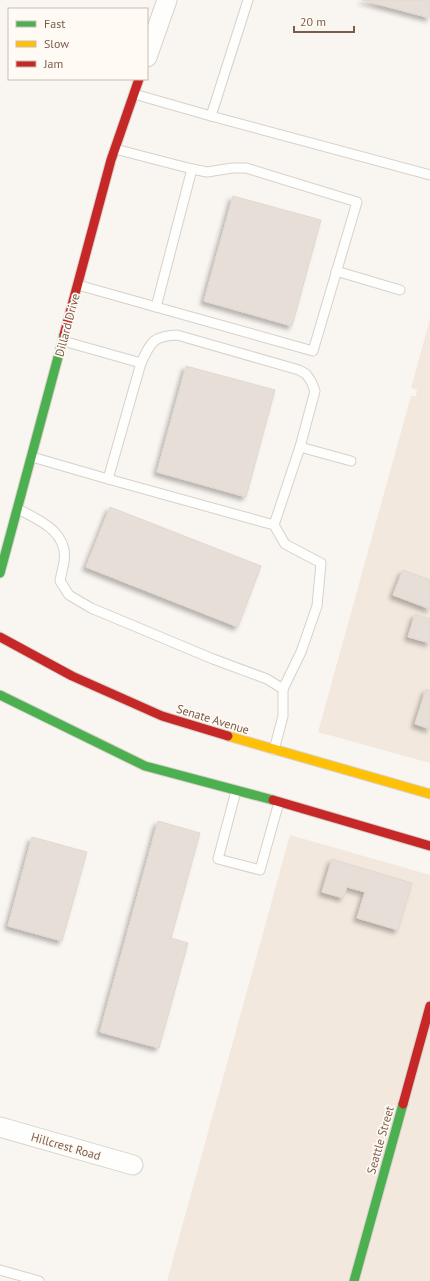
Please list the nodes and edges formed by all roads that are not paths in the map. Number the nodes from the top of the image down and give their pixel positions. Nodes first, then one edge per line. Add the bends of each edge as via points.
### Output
1 (167, 0) edge
2 (248, 0) edge
3 (148, 54) edge
4 (139, 80) edge
5 (134, 94) junction
6 (212, 116) junction
7 (115, 149) junction
8 (192, 169) junction
9 (430, 175) edge
10 (336, 271) junction
11 (78, 285) junction
12 (400, 290) dead end
13 (156, 307) junction
14 (63, 340) junction
15 (141, 363) junction
16 (300, 447) junction
17 (32, 457) junction
18 (351, 461) dead end
19 (108, 478) junction
20 (18, 509) junction
21 (274, 525) junction
22 (0, 573) edge
23 (0, 637) edge
24 (283, 689) junction
25 (0, 695) edge
26 (274, 750) junction
27 (236, 791) junction
28 (430, 794) edge
29 (279, 802) junction
30 (430, 846) edge
31 (430, 1006) edge
32 (0, 1127) edge
33 (132, 1165) dead end
34 (0, 1270) edge
35 (39, 1281) edge
36 (354, 1281) edge

1 - 3 street
2 - 6 lane
4 - 5 street, Dillard Drive
5 - 6 lane
5 - 7 street, Dillard Drive
6 - 9 lane
7 - 8 lane
7 - 11 street, Dillard Drive
8 - 10 lane via 207,172 246,168 357,202
8 - 13 lane
10 - 12 lane
10 - 13 lane via 314,351
11 - 13 lane
11 - 14 street, Dillard Drive
14 - 15 lane
14 - 17 street, Dillard Drive
15 - 16 lane via 147,350 157,339 163,335 177,335 299,370 312,381 315,391
15 - 19 lane
16 - 18 lane
16 - 21 lane
17 - 19 lane
17 - 20 street, Dillard Drive
19 - 21 lane
20 - 22 street, Dillard Drive
20 - 24 lane via 50,526 62,542 65,561 60,581 69,595 91,608 267,679
21 - 24 lane via 285,544 321,563 317,606 301,652
23 - 26 street, Senate Avenue via 72,676 162,716
24 - 26 lane via 283,716
25 - 27 street via 145,766
26 - 28 street, Senate Avenue
27 - 29 street
27 - 29 lane via 218,859 260,870
29 - 30 street
31 - 36 street, Seattle Street
32 - 33 street, Hillcrest Road
34 - 35 lane

